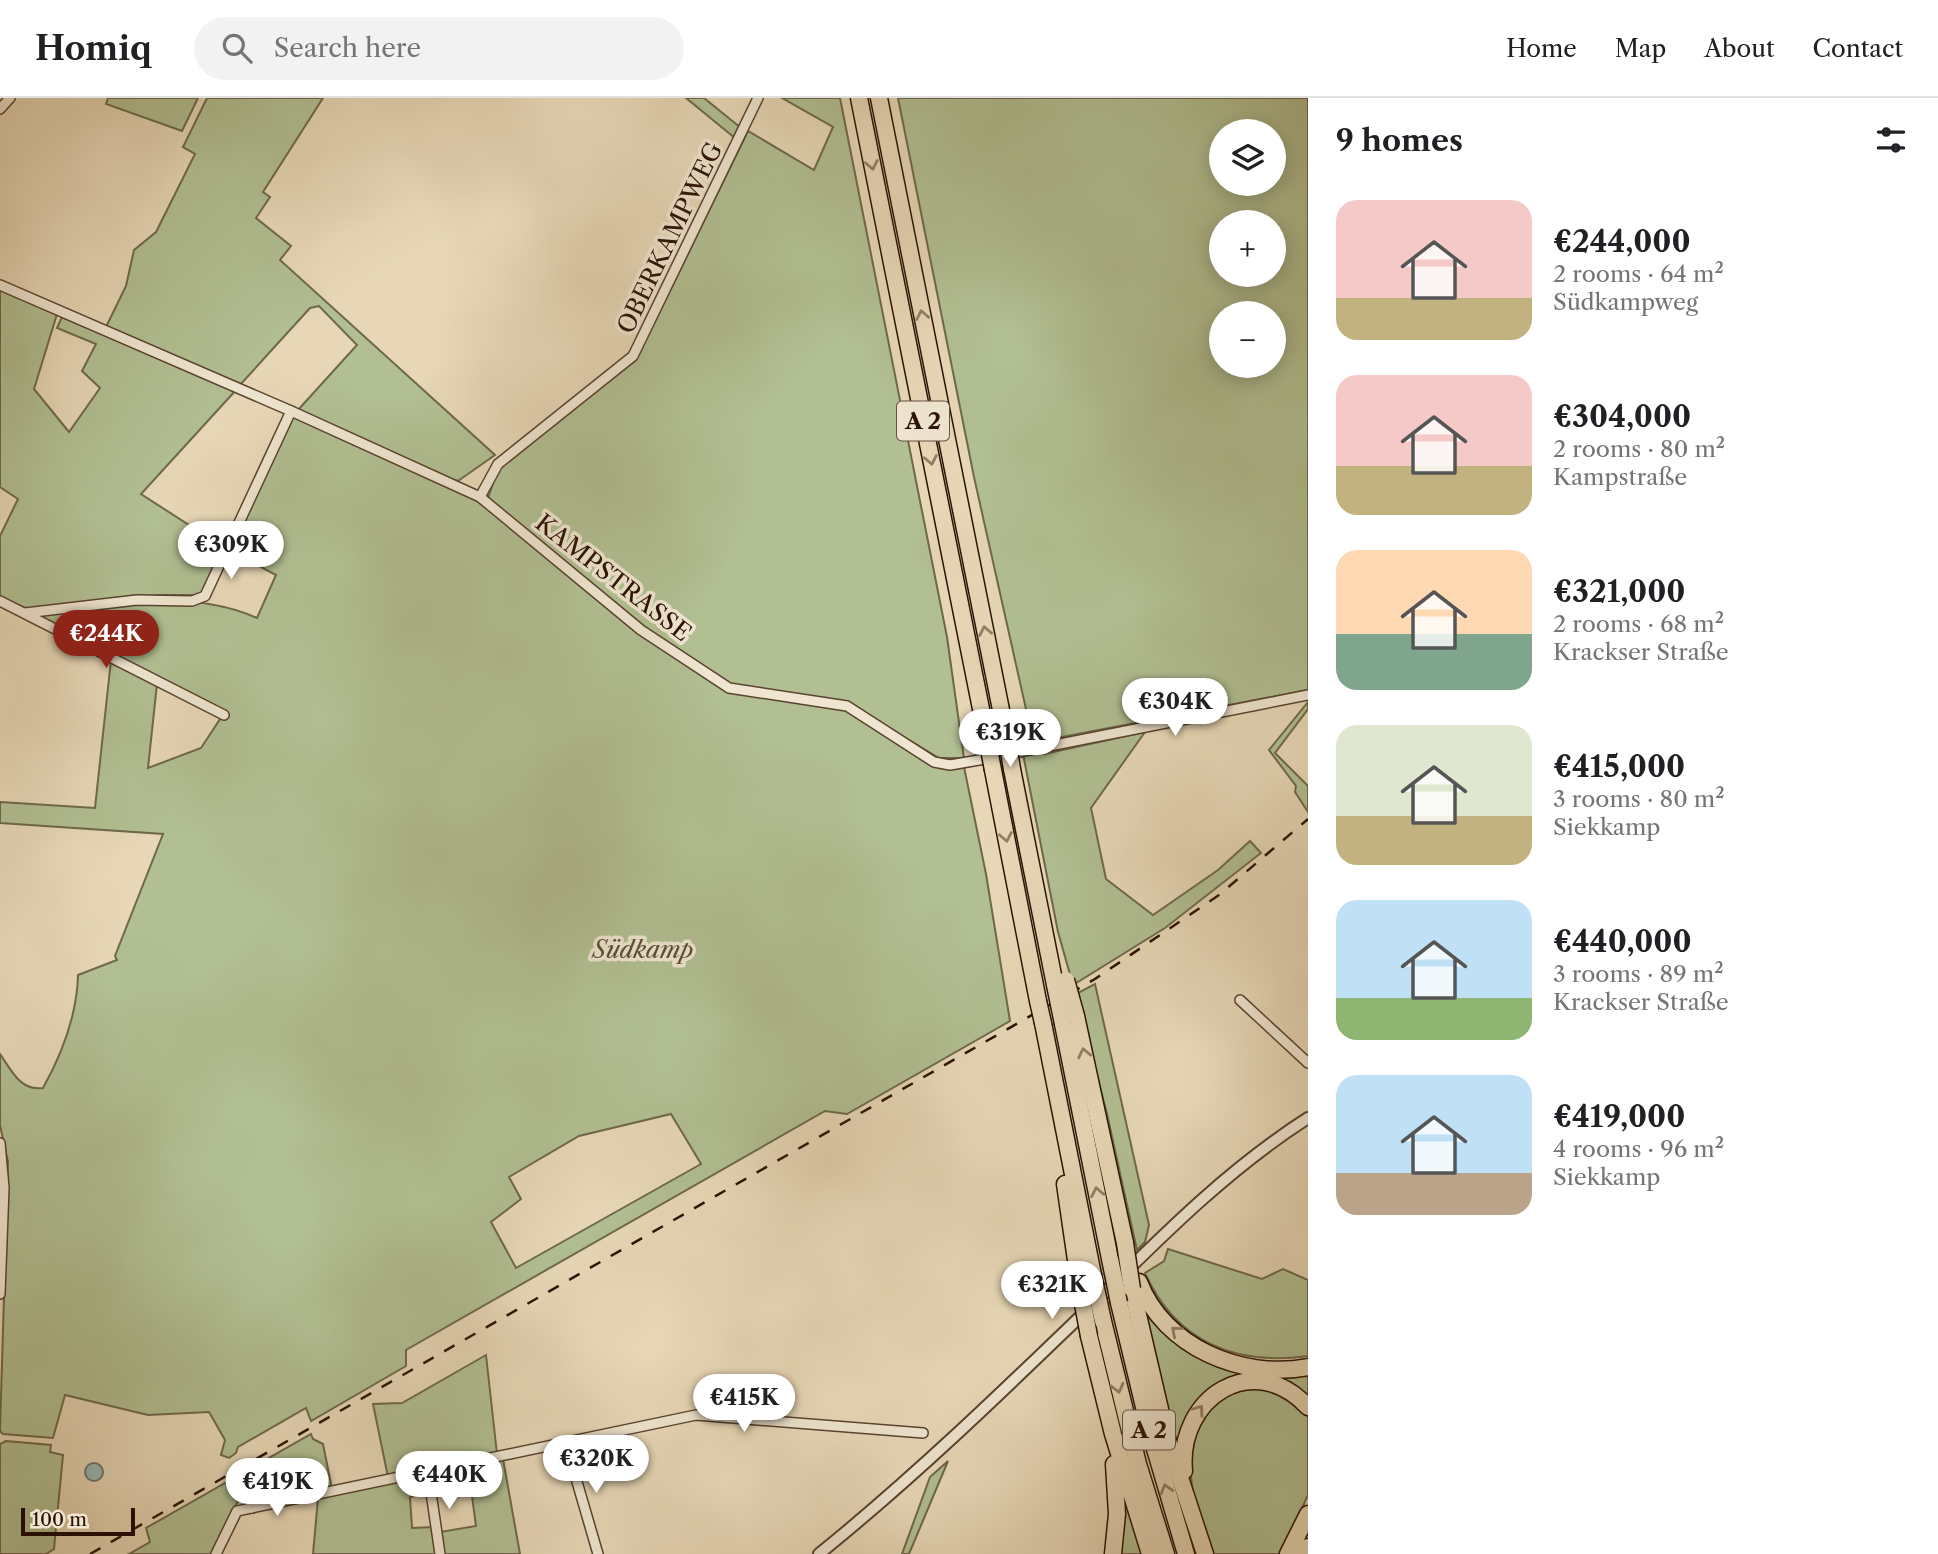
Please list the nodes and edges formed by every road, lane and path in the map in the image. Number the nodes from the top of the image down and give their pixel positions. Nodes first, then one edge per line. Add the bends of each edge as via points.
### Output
1 (10, 98) edge
2 (758, 98) edge
3 (859, 98) edge
4 (879, 98) edge
5 (0, 109) edge
6 (0, 285) edge
7 (291, 411) junction
8 (480, 497) junction
9 (0, 601) edge
10 (25, 613) junction
11 (1308, 695) edge
12 (224, 715) dead end
13 (1240, 1000) dead end
14 (1070, 1020) junction
15 (1308, 1063) edge
16 (1054, 1081) junction
17 (1308, 1118) edge
18 (0, 1143) edge
19 (1136, 1285) junction
20 (0, 1294) edge
21 (1308, 1367) edge
22 (1097, 1372) junction
23 (1308, 1407) edge
24 (923, 1433) dead end
25 (566, 1444) junction
26 (428, 1472) junction
27 (247, 1481) dead end
28 (1187, 1498) junction
29 (252, 1508) junction
30 (1307, 1516) edge
31 (1308, 1548) edge
32 (216, 1554) edge
33 (440, 1554) edge
34 (598, 1554) edge
35 (819, 1554) edge
36 (1113, 1554) edge
37 (1150, 1554) edge
38 (1166, 1554) edge
39 (1186, 1554) edge
40 (1205, 1554) edge
41 (1288, 1554) edge
42 (1305, 1554) edge

1 - 5 street
2 - 8 street, OBERKAMPWEG via 633,356 498,464
3 -> 16 highway, A 2, bridge
14 -> 4 highway, A 2, bridge via 1012,769
6 - 7 street, KAMPSTRASSE
7 - 8 street, KAMPSTRASSE
7 - 10 street via 205,596
8 - 11 street, KAMPSTRASSE via 641,630 729,688 847,706 934,762 950,765 979,760
9 - 10 street
10 - 12 street
13 - 15 street
19 -> 14 highway, bridge
39 -> 14 highway, A 2, bridge via 1119,1303
16 - 22 highway, bridge via 1050,1099
16 -> 38 highway, A 2, bridge via 1103,1321
17 - 35 street via 1194,1206 951,1441
18 - 20 street via 4,1188
21 -> 19 highway via 1246,1367 1205,1353 1170,1326
19 - 28 highway via 1166,1435
22 - 36 highway via 1116,1482
22 - 37 highway
28 -> 23 highway via 1182,1455 1185,1439 1195,1414 1211,1396 1236,1384 1258,1382 1290,1392
24 - 25 street via 696,1415
25 - 26 street
25 - 34 street
26 - 29 street
26 - 33 street
27 - 29 street
28 - 40 highway
29 - 32 street via 237,1511
30 - 41 highway
31 - 42 highway

